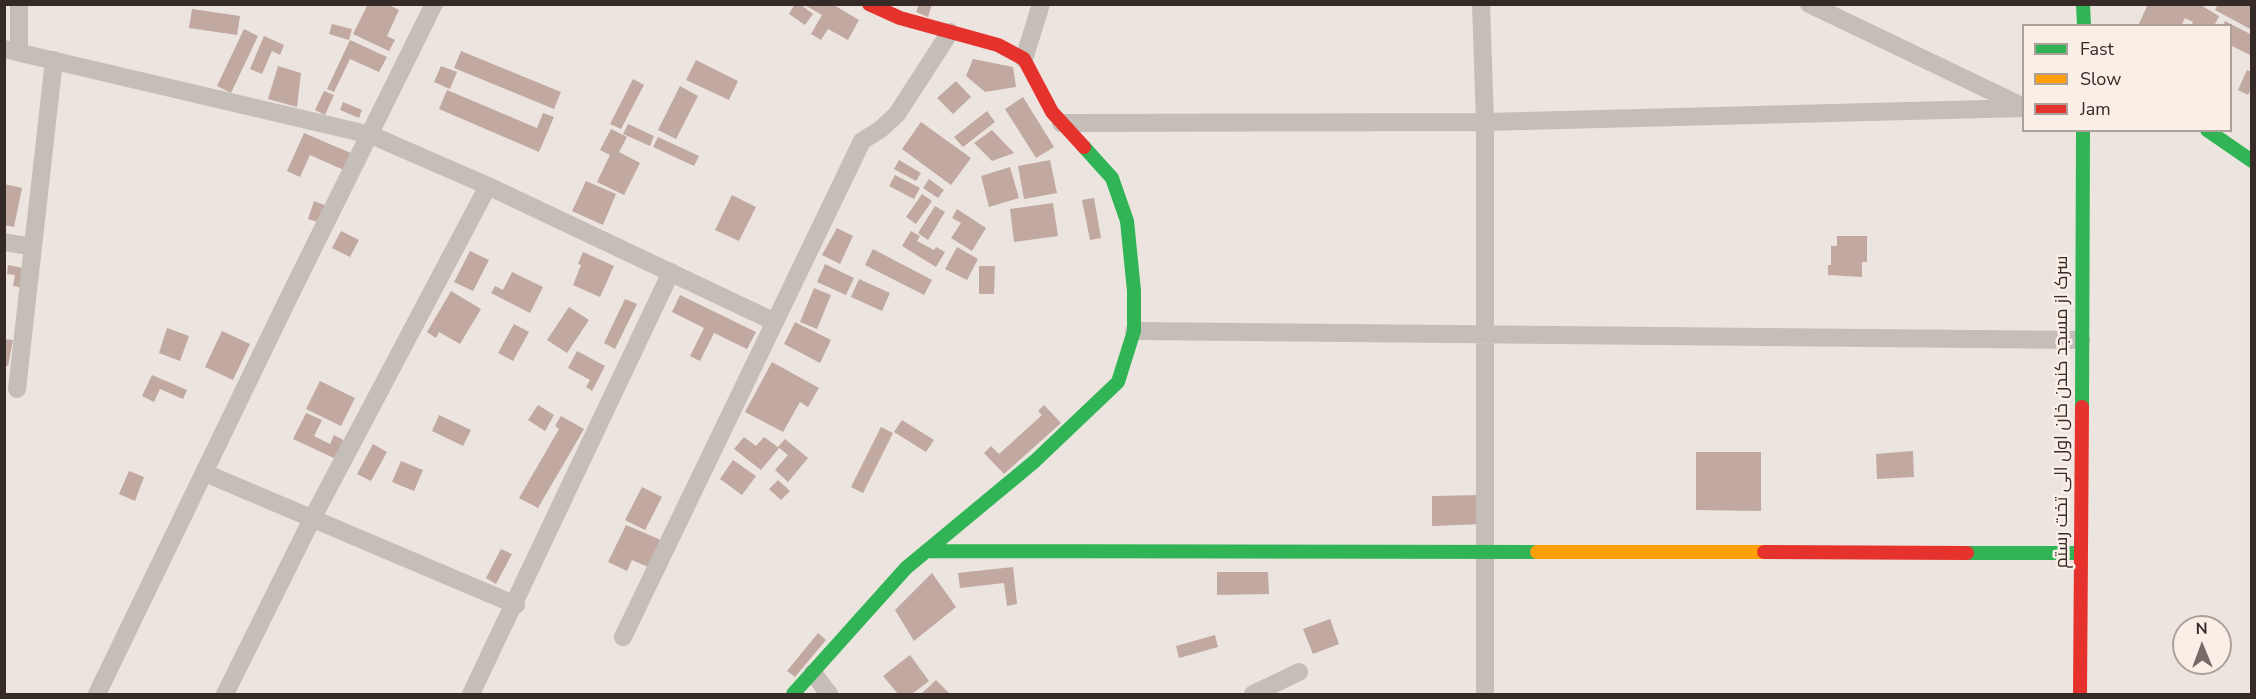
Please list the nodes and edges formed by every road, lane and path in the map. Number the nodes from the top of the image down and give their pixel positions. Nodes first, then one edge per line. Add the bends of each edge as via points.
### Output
1 (19, 4) edge
2 (434, 4) edge
3 (869, 4) edge
4 (1041, 4) edge
5 (1480, 4) edge
6 (1809, 4) edge
7 (2083, 4) edge
8 (2084, 24) edge
9 (950, 32) junction
10 (12, 50) edge
11 (1024, 59) junction
12 (54, 60) junction
13 (2022, 107) edge
14 (2022, 108) edge
15 (1485, 122) junction
16 (1061, 123) junction
17 (2079, 132) edge
18 (2209, 132) edge
19 (371, 135) junction
20 (2252, 161) edge
21 (488, 186) junction
22 (4, 242) edge
23 (33, 247) junction
24 (671, 272) junction
25 (775, 322) junction
26 (1134, 332) junction
27 (1485, 334) junction
28 (2081, 340) junction
29 (17, 389) dead end
30 (205, 473) junction
31 (313, 517) junction
32 (927, 551) junction
33 (1485, 552) junction
34 (2080, 553) junction
35 (516, 605) junction
36 (623, 637) dead end
37 (1299, 672) dead end
38 (813, 673) junction
39 (97, 694) edge
40 (225, 694) edge
41 (471, 694) edge
42 (793, 694) edge
43 (830, 694) edge
44 (1253, 694) edge
45 (1485, 694) edge
46 (2080, 694) edge

1 - 10 street
2 - 19 street
3 - 9 street via 900,18
4 - 11 street
5 - 15 street
6 - 13 street
7 - 8 street
9 - 11 street via 998,45
9 - 25 street via 897,114 862,141
10 - 12 street
11 - 16 street
12 - 19 street
12 - 23 street
14 - 15 street
15 - 16 street
15 - 27 street
16 - 26 street via 1112,178 1127,221
17 - 28 street, سرک از مسجد کندن خان اول الی تخت رستم
18 - 20 street
19 - 21 street
19 - 30 street
21 - 24 street
21 - 31 street
22 - 23 street
23 - 29 street
24 - 25 street
24 - 35 street
25 - 36 street
26 - 27 street
26 - 32 street via 1118,382 1035,461
27 - 28 street
27 - 33 street
28 - 34 street, سرک از مسجد کندن خان اول الی تخت رستم
30 - 31 street
30 - 39 street
31 - 35 street
31 - 40 street
32 - 33 street
32 - 38 street via 906,568
33 - 34 street
33 - 45 street
34 - 46 street, سرک از مسجد کندن خان اول الی تخت رستم
35 - 41 street
37 - 44 street
38 - 42 street
38 - 43 street

